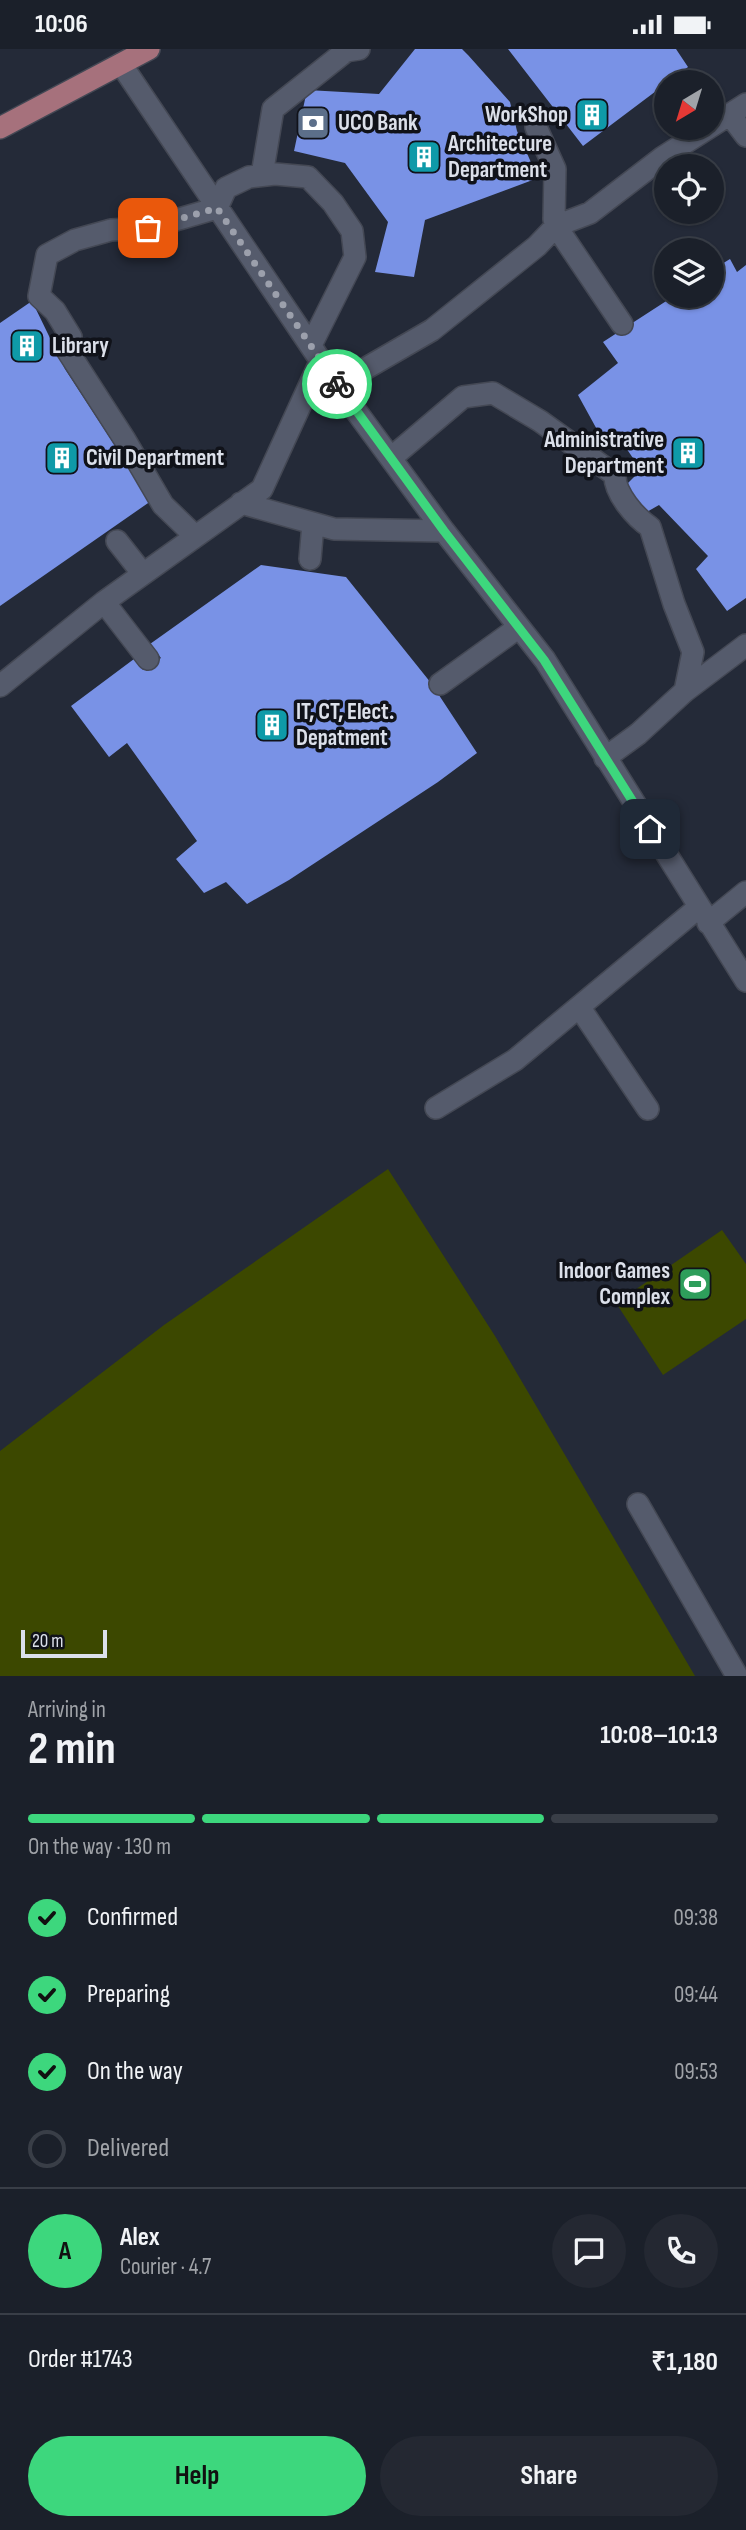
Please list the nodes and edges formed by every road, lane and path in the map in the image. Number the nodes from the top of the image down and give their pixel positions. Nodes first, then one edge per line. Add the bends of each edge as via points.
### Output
1 (149, 49) edge
2 (359, 49) edge
3 (121, 64) junction
4 (738, 110) edge
5 (536, 127) dead end
6 (0, 128) edge
7 (746, 136) edge
8 (262, 175) junction
9 (217, 208) junction
10 (556, 226) junction
11 (622, 324) dead end
12 (316, 353) junction
13 (337, 384) junction
14 (391, 458) junction
15 (241, 503) junction
16 (313, 524) junction
17 (444, 531) junction
18 (194, 535) junction
19 (117, 541) dead end
20 (310, 559) dead end
21 (143, 574) junction
22 (104, 602) junction
23 (519, 627) junction
24 (746, 645) edge
25 (148, 659) dead end
26 (4, 675) edge
27 (440, 684) dead end
28 (685, 691) junction
29 (605, 758) junction
30 (746, 892) edge
31 (703, 916) junction
32 (746, 981) edge
33 (580, 1008) junction
34 (436, 1108) dead end
35 (648, 1109) dead end
36 (638, 1504) dead end
37 (737, 1676) edge

1 - 3 main road
2 - 8 lane via 346,51 273,109
3 - 6 main road
3 - 9 lane
4 - 7 lane
4 - 10 lane via 663,157 590,213
5 - 10 lane via 555,169
8 - 9 lane via 226,188
8 - 12 lane via 308,177 352,231 355,257
9 - 12 lane
9 - 18 lane via 148,228 111,230 75,240 47,255 39,296 71,337 66,350 163,505
10 - 11 lane
10 - 13 lane via 432,330
12 - 13 lane
12 - 15 lane via 262,489
13 - 14 lane
14 - 17 lane
14 - 28 lane via 463,397 493,393 615,475 621,493 650,527 693,652
15 - 16 lane
15 - 18 lane
16 - 17 lane via 334,529
16 - 20 lane
17 - 23 lane
18 - 21 lane
19 - 21 lane
21 - 22 lane
22 - 25 lane
22 - 26 lane
23 - 27 lane
23 - 29 lane
24 - 28 lane
28 - 29 lane
29 - 31 lane
30 - 31 lane
31 - 32 lane
31 - 33 lane
33 - 34 lane via 515,1060
33 - 35 lane
36 - 37 lane

